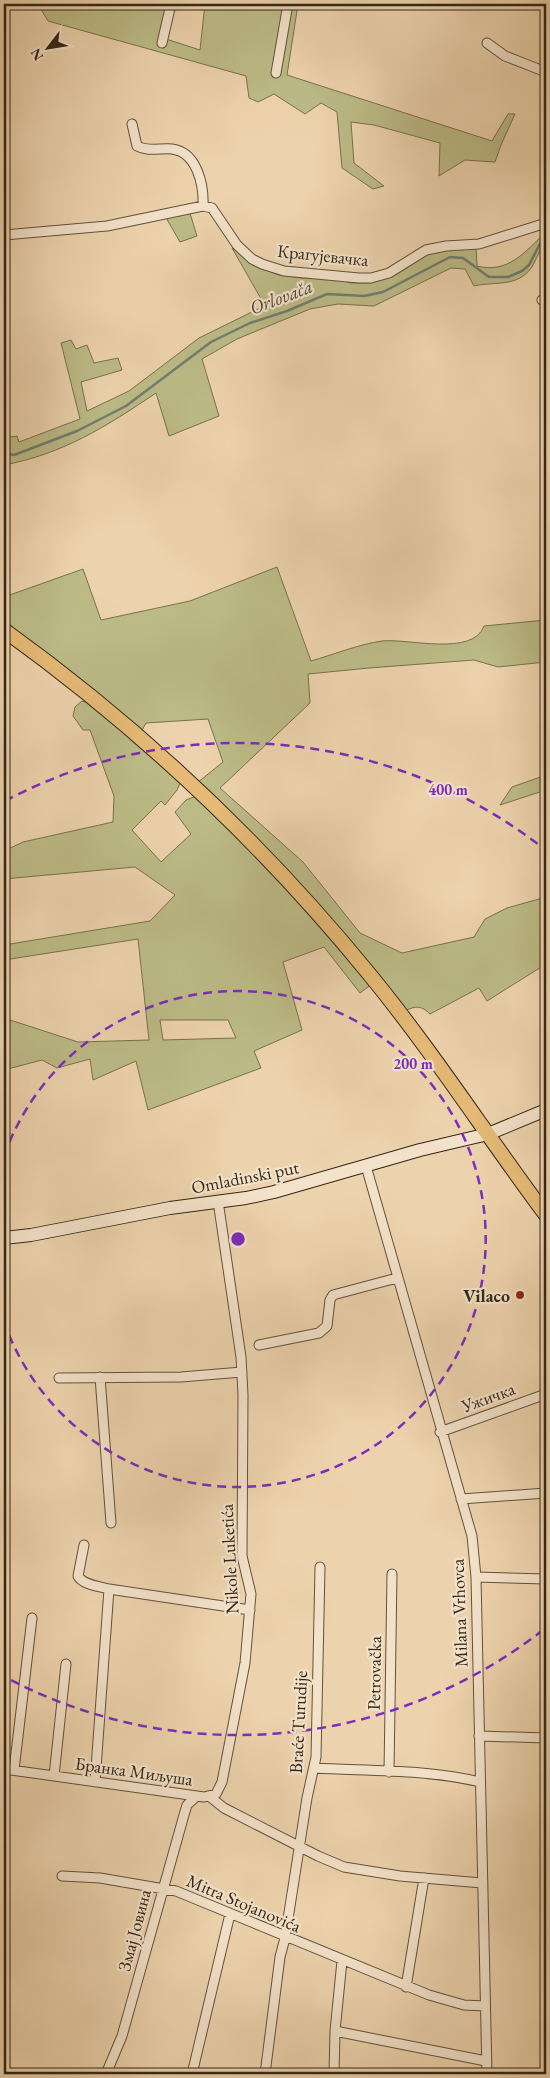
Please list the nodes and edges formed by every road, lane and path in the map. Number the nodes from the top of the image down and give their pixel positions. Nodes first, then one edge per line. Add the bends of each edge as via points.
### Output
1 (171, 4) edge
2 (288, 4) edge
3 (487, 43) dead end
4 (162, 44) dead end
5 (546, 72) edge
6 (276, 73) dead end
7 (132, 124) dead end
8 (203, 206) junction
9 (546, 223) edge
10 (4, 235) edge
11 (4, 630) edge
12 (546, 1110) edge
13 (488, 1134) junction
14 (366, 1166) junction
15 (218, 1201) junction
16 (546, 1215) edge
17 (4, 1238) edge
18 (397, 1278) junction
19 (260, 1346) dead end
20 (242, 1372) junction
21 (100, 1376) junction
22 (59, 1378) dead end
23 (546, 1394) edge
24 (440, 1432) junction
25 (546, 1493) edge
26 (460, 1499) junction
27 (111, 1523) dead end
28 (84, 1545) dead end
29 (320, 1567) dead end
30 (392, 1574) dead end
31 (476, 1577) junction
32 (546, 1579) edge
33 (109, 1589) junction
34 (250, 1610) junction
35 (32, 1618) dead end
36 (66, 1664) dead end
37 (479, 1736) junction
38 (546, 1738) edge
39 (314, 1768) junction
40 (4, 1769) edge
41 (14, 1770) junction
42 (388, 1772) junction
43 (54, 1776) junction
44 (95, 1782) junction
45 (480, 1782) junction
46 (197, 1796) junction
47 (210, 1796) junction
48 (300, 1847) junction
49 (62, 1876) dead end
50 (424, 1878) junction
51 (482, 1883) junction
52 (162, 1889) junction
53 (230, 1914) junction
54 (285, 1938) junction
55 (342, 1961) junction
56 (406, 1986) junction
57 (485, 2006) junction
58 (335, 2031) junction
59 (486, 2061) junction
60 (106, 2074) edge
61 (192, 2074) edge
62 (265, 2074) edge
63 (334, 2074) edge
64 (487, 2074) edge

1 - 4 street
2 - 6 street
3 - 5 street via 505,56
7 - 8 street via 137,146 180,151 191,160 204,193
8 - 9 street, Крагујевачка via 212,208 237,245 262,264 284,271 359,278 389,273 426,250 480,244
8 - 10 street via 107,226
11 - 13 main road via 97,701 169,764 282,875 369,974
12 - 13 street, Omladinski put
13 - 14 street, Omladinski put
13 - 16 main road
14 - 15 street, Omladinski put via 274,1192
14 - 18 street, Milana Vrhovca
15 - 17 street, Omladinski put
15 - 20 street, Nikole Luketića
18 - 19 street via 333,1295 327,1326 319,1333
18 - 24 street, Milana Vrhovca
20 - 21 street via 181,1377
20 - 34 street, Nikole Luketića via 242,1556 251,1594
21 - 22 street
21 - 27 street
23 - 24 street, Ужичка
24 - 26 street, Milana Vrhovca
25 - 26 street
26 - 31 street, Milana Vrhovca via 472,1536
28 - 33 street via 78,1570 81,1580
29 - 39 street, Braće Turudije
30 - 42 street, Petrovačka
31 - 32 street
31 - 37 street, Milana Vrhovca
33 - 34 street
33 - 44 street
34 - 47 street, Nikole Luketića via 222,1782 219,1790
35 - 41 street
36 - 43 street, Бранка Миљуша
37 - 38 street
37 - 45 street, Milana Vrhovca
39 - 42 street
39 - 48 street, Braće Turudije
40 - 41 street, Бранка Миљуша
41 - 43 street, Бранка Миљуша
42 - 45 street
43 - 44 street, Бранка Миљуша
44 - 46 street, Бранка Миљуша
45 - 51 street, Milana Vrhovca
46 - 47 street, Бранка Миљуша
46 - 52 street, Змај Јовина via 185,1810
47 - 48 street via 224,1808
48 - 50 street via 344,1867
48 - 54 street, Braće Turudije
49 - 52 street, Mitra Stojanovića via 100,1878
50 - 51 street
50 - 56 street
51 - 57 street, Milana Vrhovca
52 - 53 street, Mitra Stojanovića via 176,1891
52 - 60 street, Змај Јовина via 122,2036
53 - 54 street, Mitra Stojanovića
53 - 61 street
54 - 55 street, Mitra Stojanovića
54 - 62 street, Braće Turudije
55 - 56 street, Mitra Stojanovića
55 - 58 street
56 - 57 street, Mitra Stojanovića via 464,2005
57 - 59 street, Milana Vrhovca
58 - 59 street
58 - 63 street
59 - 64 street, Milana Vrhovca

